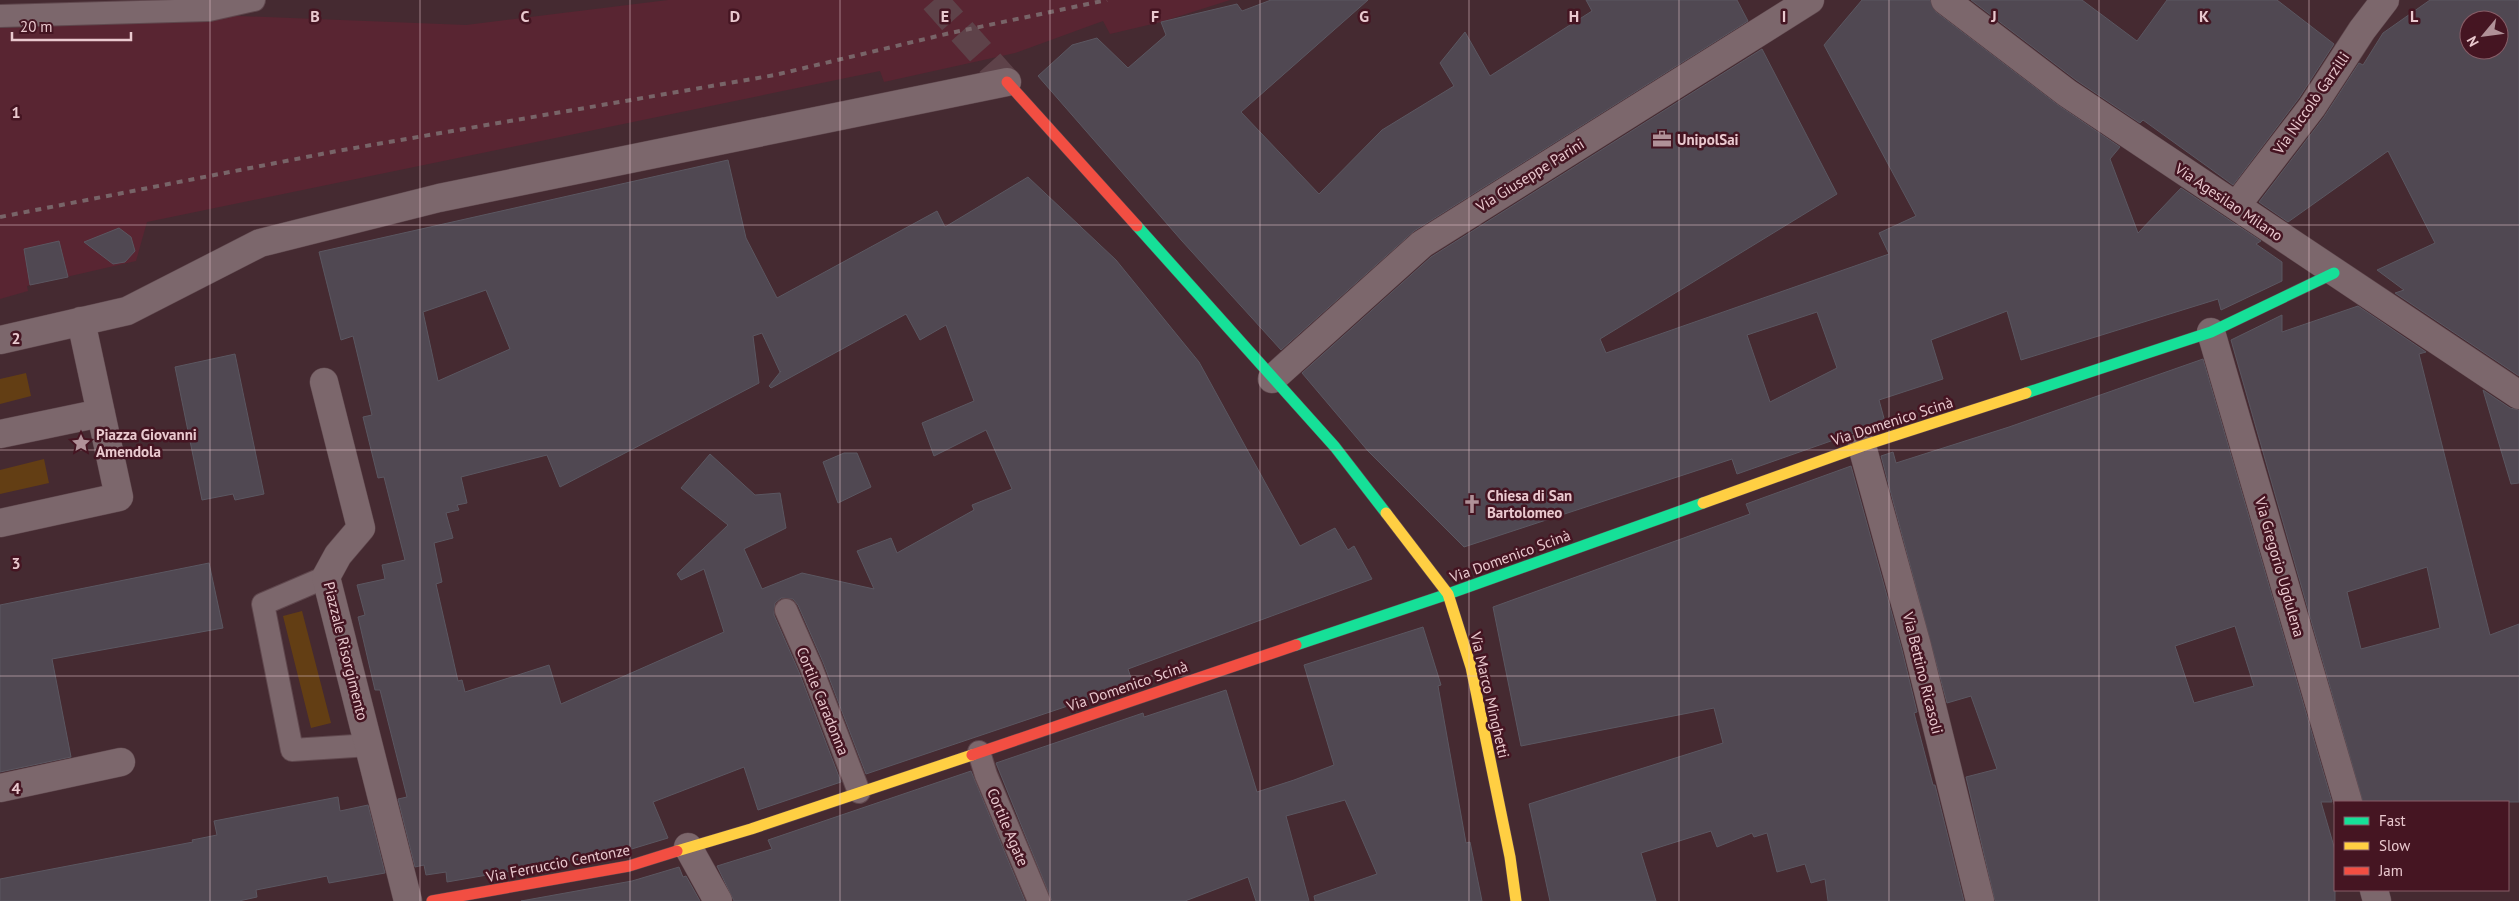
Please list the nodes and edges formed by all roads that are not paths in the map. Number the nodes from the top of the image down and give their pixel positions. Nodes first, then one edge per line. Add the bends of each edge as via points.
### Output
1 (254, 0) edge
2 (1810, 0) edge
3 (1945, 0) edge
4 (2385, 0) edge
5 (0, 16) edge
6 (1007, 82) joint
7 (2236, 206) junction
8 (2334, 273) junction
9 (81, 321) junction
10 (2211, 332) junction
11 (0, 340) edge
12 (1272, 379) junction
13 (324, 382) dead end
14 (2519, 395) edge
15 (101, 413) junction
16 (0, 434) edge
17 (1862, 446) junction
18 (0, 523) edge
19 (326, 577) junction
20 (1448, 594) junction
21 (786, 610) dead end
22 (370, 745) junction
23 (979, 752) junction
24 (121, 762) dead end
25 (0, 788) edge
26 (859, 792) junction
27 (2348, 801) edge
28 (688, 848) junction
29 (408, 901) edge
30 (432, 901) edge
31 (718, 901) edge
32 (1039, 901) edge
33 (1516, 901) edge
34 (1980, 901) edge

1 - 5 lane via 209,10
2 - 12 street, Via Giuseppe Parini via 1422,244
3 - 7 street, Via Agesilao Milano via 2067,93
4 - 7 street, Via Niccolò Garzilli via 2312,107
6 - 9 street via 439,198 260,243 127,312
6 - 12 street, Via Marco Minghetti
7 - 8 street, Via Agesilao Milano
8 - 10 street, Via Domenico Scinà
8 - 14 street, Via Agesilao Milano
9 - 11 street
9 - 15 street
10 - 17 street, Via Domenico Scinà
10 - 27 street, Via Gregorio Ugdulena
12 - 20 street, Via Marco Minghetti via 1335,447
13 - 19 street, Piazzale Risorgimento via 361,528 338,555
15 - 16 street
15 - 18 street via 119,497
17 - 20 street, Via Domenico Scinà
17 - 34 street, Via Bettino Ricasoli
19 - 22 street, Piazzale Risorgimento
19 - 22 lane via 263,604 292,750
20 - 23 street, Via Domenico Scinà
20 - 33 street, Via Marco Minghetti via 1471,667
21 - 26 lane, Cortile Caradonna
22 - 29 street, Piazzale Risorgimento
23 - 26 street, Via Domenico Scinà
23 - 32 lane, Cortile Agate
24 - 25 street
26 - 28 street, Via Domenico Scinà
28 - 30 street, Via Ferruccio Centonze via 629,866
28 - 31 street

